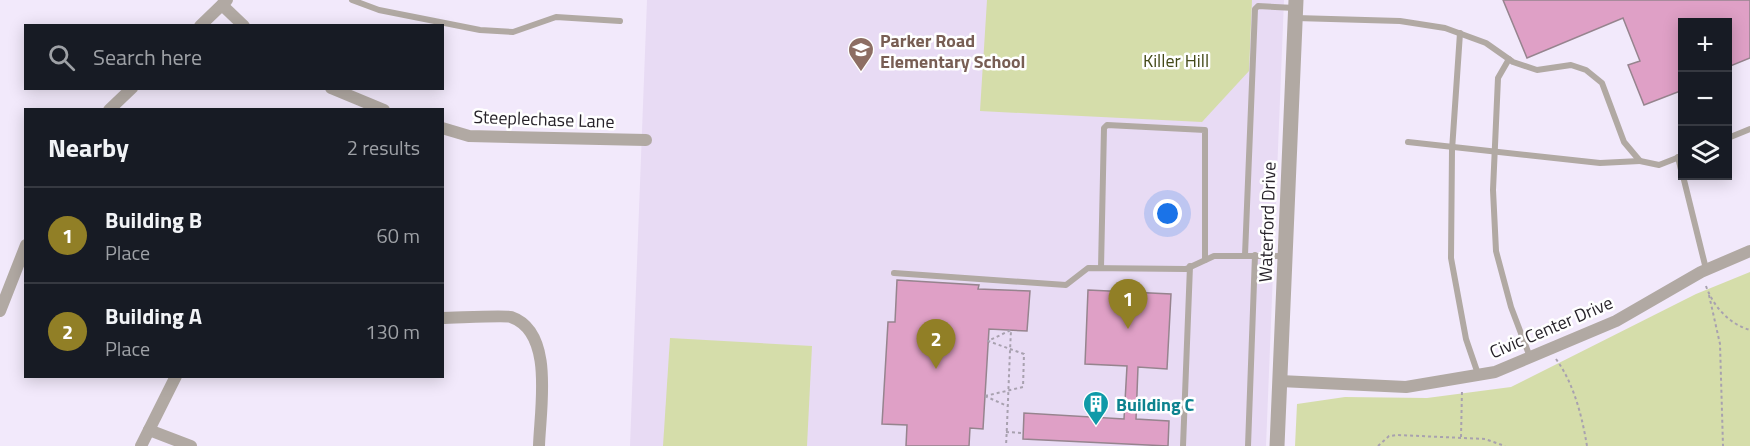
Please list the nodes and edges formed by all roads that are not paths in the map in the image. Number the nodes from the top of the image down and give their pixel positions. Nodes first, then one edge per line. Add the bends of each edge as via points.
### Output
1 (352, 0) edge
2 (225, 2) edge
3 (1296, 8) edge
4 (620, 21) dead end
5 (202, 24) edge
6 (242, 24) edge
7 (1460, 33) junction
8 (1509, 59) junction
9 (130, 90) edge
10 (336, 90) edge
11 (111, 108) edge
12 (378, 108) edge
13 (444, 129) edge
14 (1750, 129) edge
15 (1732, 136) edge
16 (646, 140) dead end
17 (1408, 142) dead end
18 (1452, 147) junction
19 (1494, 153) junction
20 (1678, 158) edge
21 (1640, 160) junction
22 (1684, 180) edge
23 (24, 250) edge
24 (1750, 250) edge
25 (1245, 255) junction
26 (1255, 255) junction
27 (1286, 256) junction
28 (1205, 260) junction
29 (1190, 266) junction
30 (1101, 268) junction
31 (1703, 270) junction
32 (894, 273) dead end
33 (0, 311) edge
34 (444, 318) edge
35 (1530, 357) junction
36 (1479, 375) junction
37 (175, 378) edge
38 (1280, 381) junction
39 (149, 430) junction
40 (141, 446) edge
41 (191, 446) edge
42 (539, 446) edge
43 (1183, 446) edge
44 (1248, 446) edge
45 (1277, 446) edge

1 - 4 lane via 379,10 480,30 513,32 556,17
2 - 5 street
2 - 6 street
3 - 7 lane
3 - 25 lane via 1256,9
3 - 27 street, Waterford Drive
7 - 8 lane via 1486,43
7 - 18 lane
8 - 19 lane via 1498,78
8 - 21 lane via 1538,70 1571,65 1586,70 1602,83 1624,142
9 - 11 street
10 - 12 street
13 - 16 street, Steeplechase Lane via 469,136
14 - 15 lane
17 - 18 lane
18 - 19 lane
18 - 36 lane via 1451,258 1466,339
19 - 21 lane via 1600,163
19 - 35 lane via 1496,251
20 - 21 lane via 1659,165
22 - 31 lane
23 - 33 street
24 - 31 street, Civic Center Drive
25 - 26 lane
25 - 28 lane
26 - 27 lane
26 - 44 lane
27 - 38 street, Waterford Drive
28 - 29 lane
28 - 30 lane via 1205,130 1107,125
29 - 30 lane
29 - 43 lane
30 - 32 lane via 1089,268 1065,285
31 - 35 street, Civic Center Drive via 1616,321
34 - 42 street via 510,316 529,326 541,351
35 - 36 street, Civic Center Drive
36 - 38 street, Civic Center Drive via 1406,387
37 - 39 street
38 - 45 street, Waterford Drive
39 - 40 street
39 - 41 street

